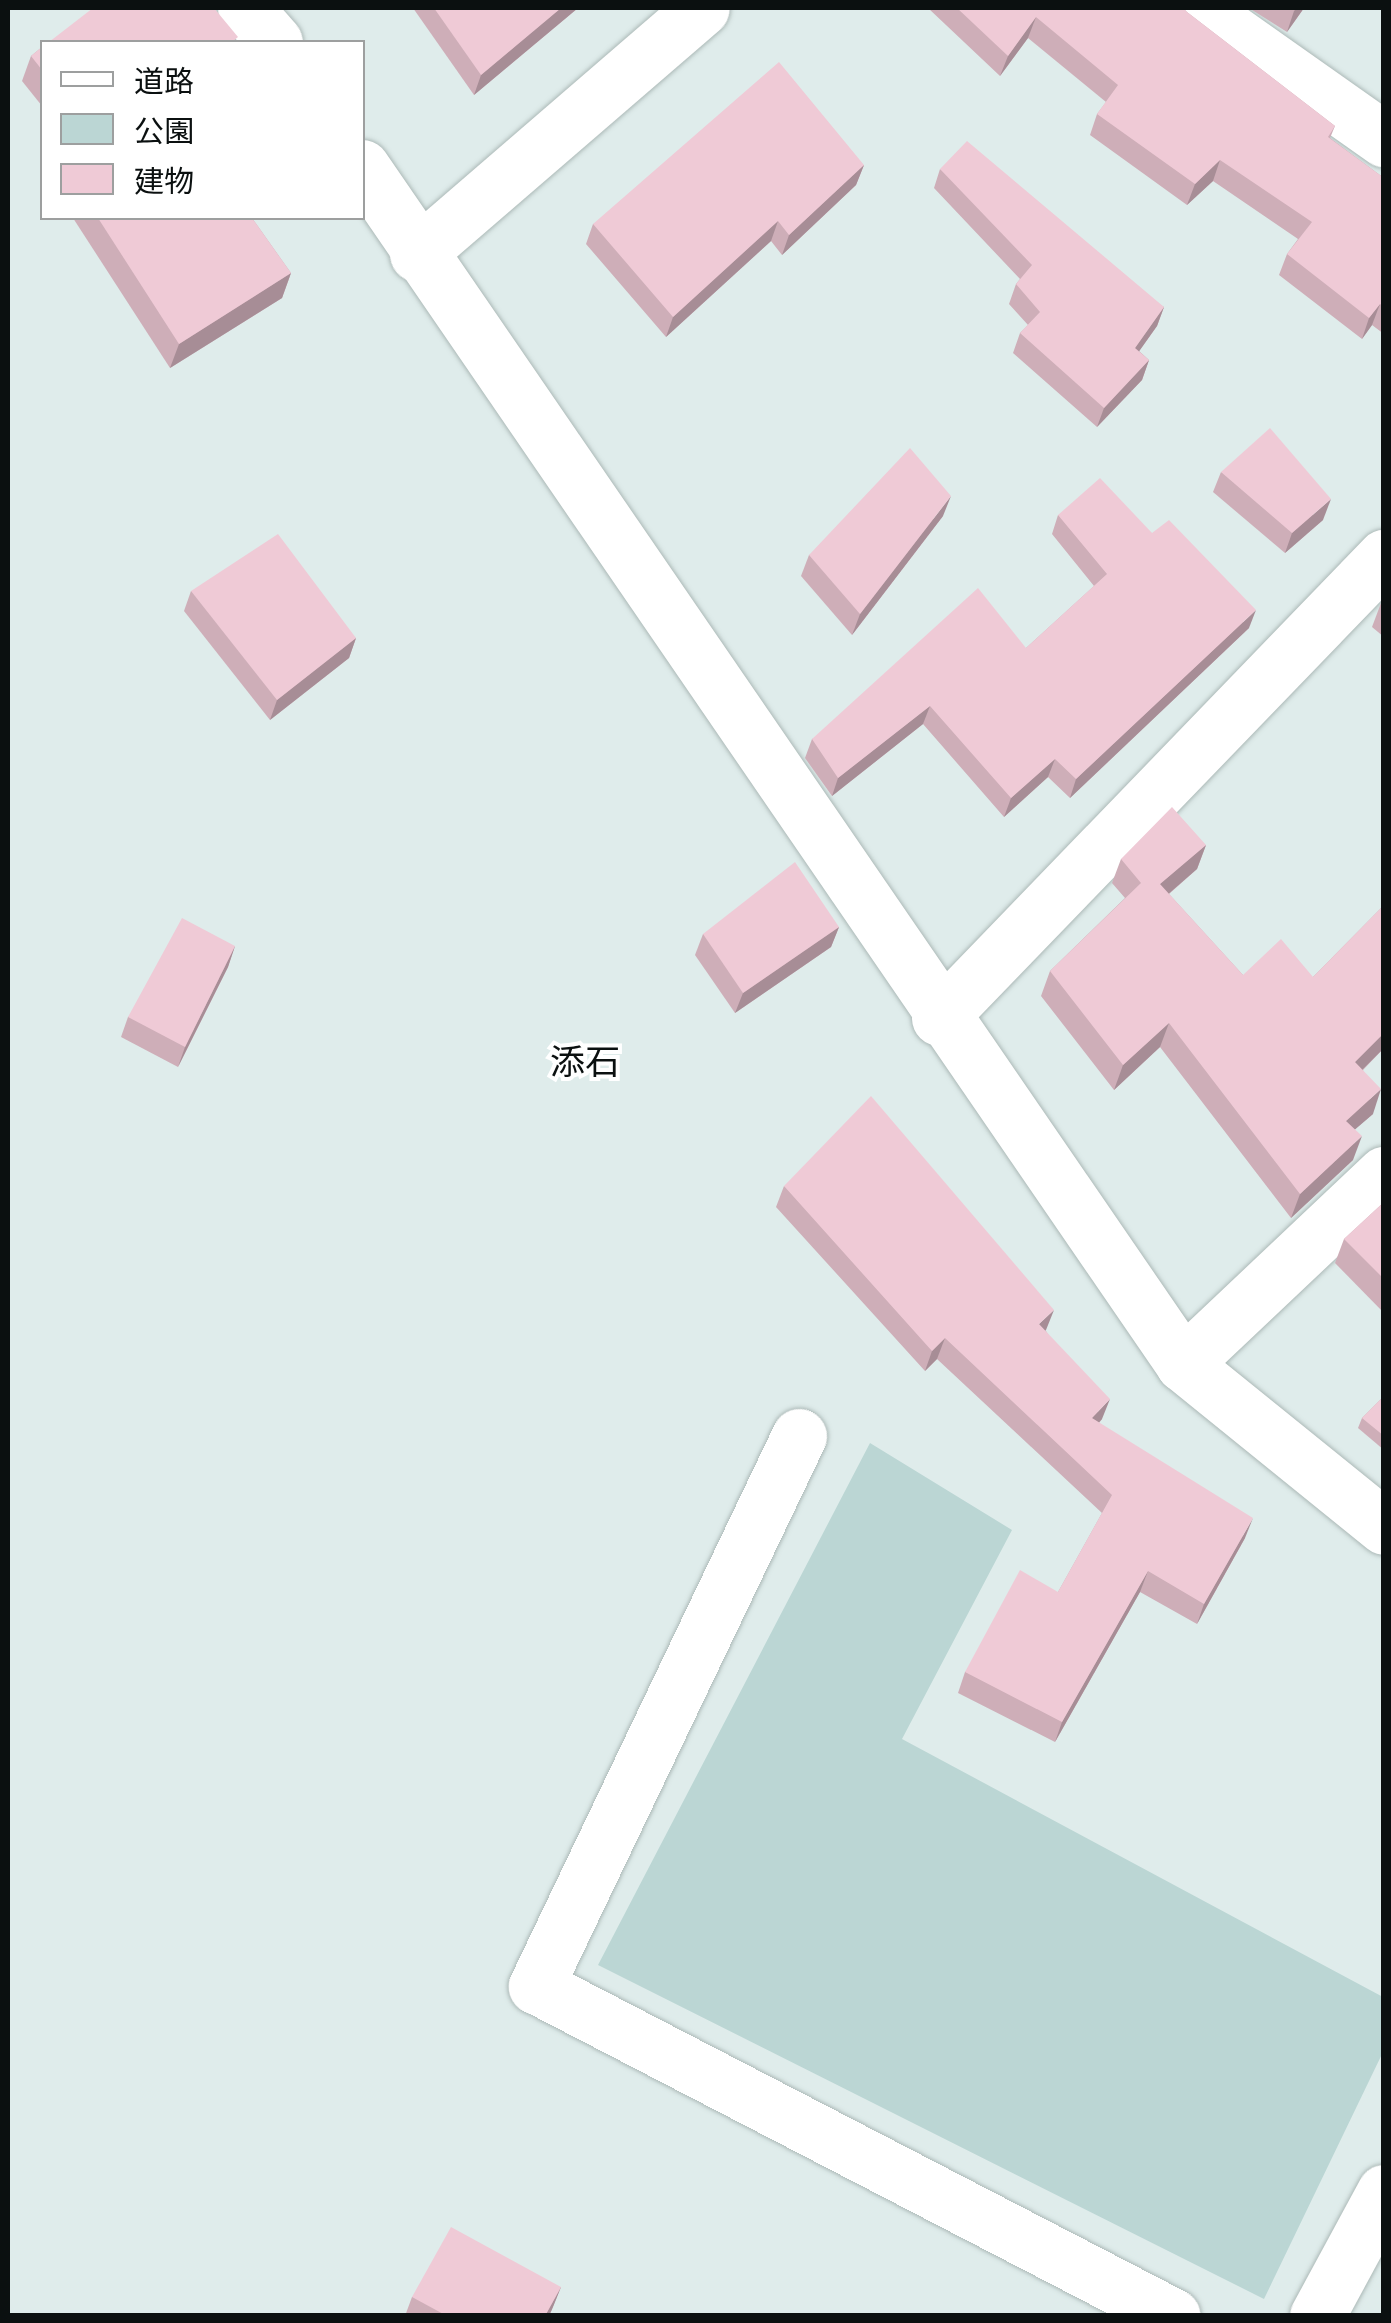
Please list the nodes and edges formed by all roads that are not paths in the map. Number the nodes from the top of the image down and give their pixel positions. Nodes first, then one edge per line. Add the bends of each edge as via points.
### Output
1 (245, 8) edge
2 (702, 8) edge
3 (1198, 8) edge
4 (273, 40) edge
5 (1384, 139) edge
6 (365, 172) edge
7 (417, 254) junction
8 (1384, 557) edge
9 (940, 1018) junction
10 (1384, 1174) edge
11 (1183, 1364) junction
12 (798, 1436) dead end
13 (1384, 1527) edge
14 (1384, 2192) edge
15 (1173, 2316) edge
16 (1317, 2316) edge

1 - 4 street
2 - 7 street
3 - 5 street
6 - 7 street
7 - 9 street via 529,402
8 - 9 street
9 - 11 street
10 - 11 street
11 - 13 street
12 - 15 street via 536,1986
14 - 16 street

